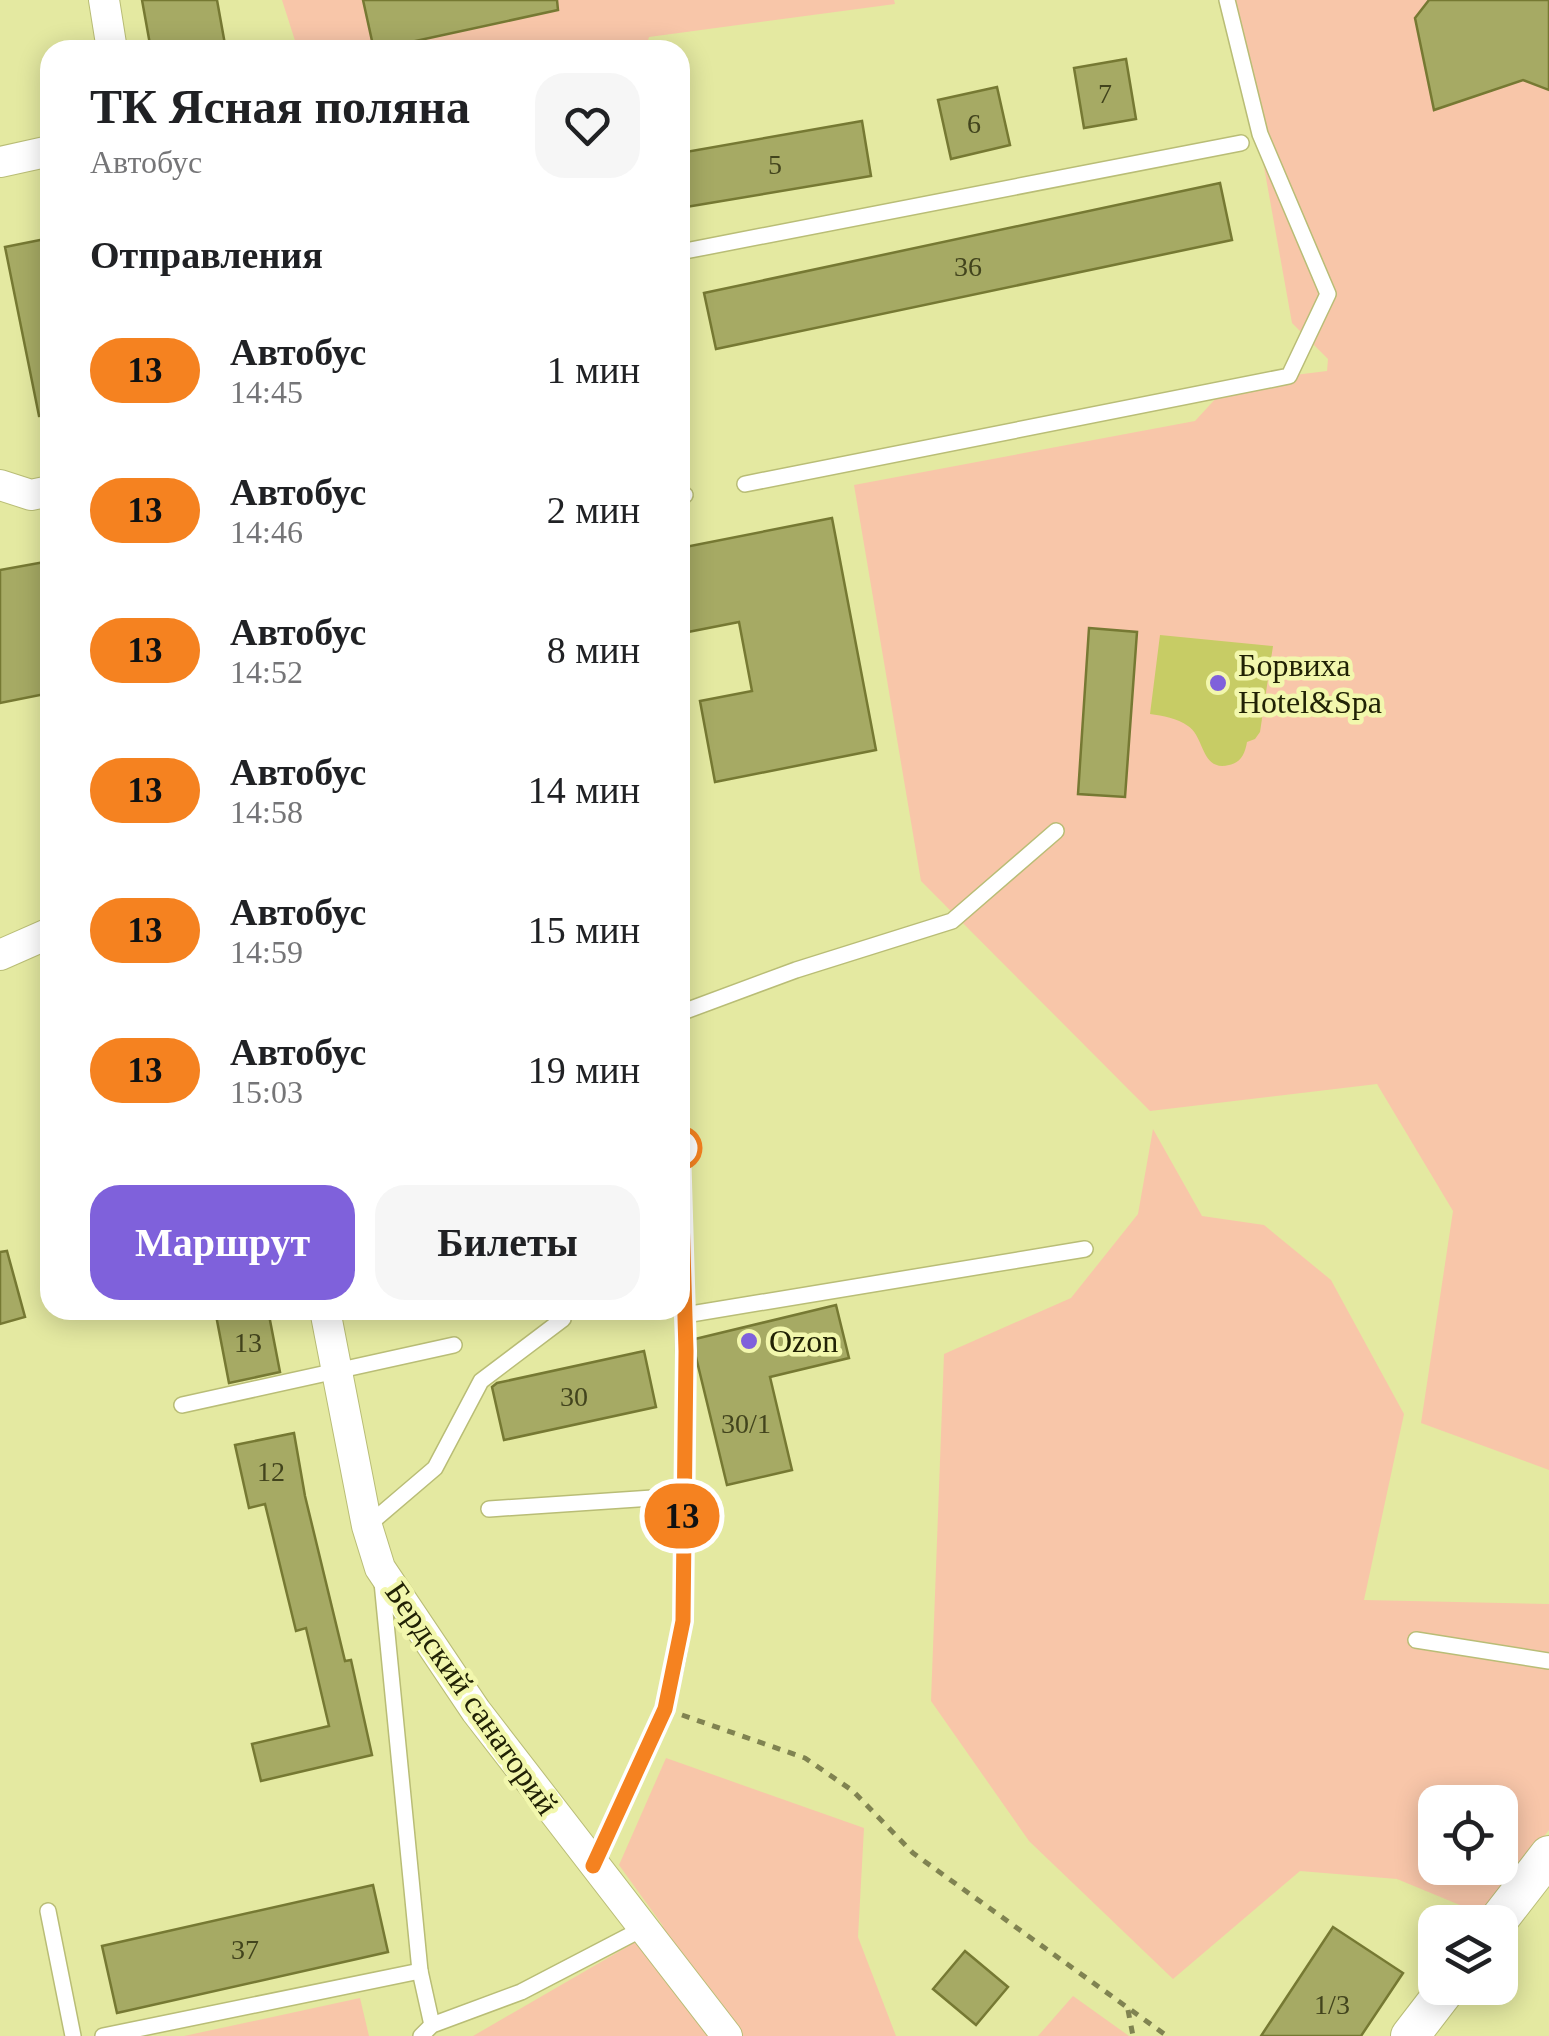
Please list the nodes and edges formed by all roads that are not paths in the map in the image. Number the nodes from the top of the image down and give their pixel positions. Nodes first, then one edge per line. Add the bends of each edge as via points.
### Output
1 (104, 0) edge
2 (1227, 0) edge
3 (110, 40) edge
4 (1242, 143) dead end
5 (40, 154) edge
6 (0, 162) edge
7 (690, 250) edge
8 (0, 484) edge
9 (745, 484) dead end
10 (40, 493) edge
11 (1056, 831) dead end
12 (40, 938) edge
13 (0, 955) edge
14 (690, 1009) edge
15 (1085, 1249) dead end
16 (690, 1314) edge
17 (326, 1320) edge
18 (563, 1320) edge
19 (686, 1320) edge
20 (454, 1345) dead end
21 (336, 1369) junction
22 (182, 1405) dead end
23 (682, 1496) junction
24 (489, 1509) dead end
25 (367, 1526) junction
26 (380, 1568) junction
27 (1416, 1640) dead end
28 (1549, 1660) edge
29 (1549, 1855) edge
30 (593, 1866) junction
31 (1510, 1905) edge
32 (48, 1911) dead end
33 (642, 1929) junction
34 (420, 1971) junction
35 (1434, 2005) edge
36 (426, 2030) edge
37 (73, 2036) edge
38 (104, 2036) edge
39 (727, 2036) edge
40 (1410, 2036) edge

1 - 3 street
2 - 9 lane via 1260,134 1328,294 1289,376
4 - 7 lane
5 - 6 street
8 - 10 street
11 - 14 lane via 952,922
12 - 13 street
15 - 16 lane
17 - 21 street, Бердский санаторий
18 - 25 lane via 482,1381 434,1468
19 - 23 lane
20 - 21 lane
21 - 22 lane
21 - 25 street, Бердский санаторий
23 - 24 lane
23 - 30 lane via 683,1621 665,1709
25 - 26 street, Бердский санаторий
26 - 30 street, Бердский санаторий via 476,1711
26 - 34 lane
27 - 28 lane
29 - 31 street
30 - 33 street, Бердский санаторий
32 - 37 lane
33 - 36 lane via 521,1992
33 - 39 street, Бердский санаторий
34 - 36 lane
34 - 38 lane
35 - 40 street

